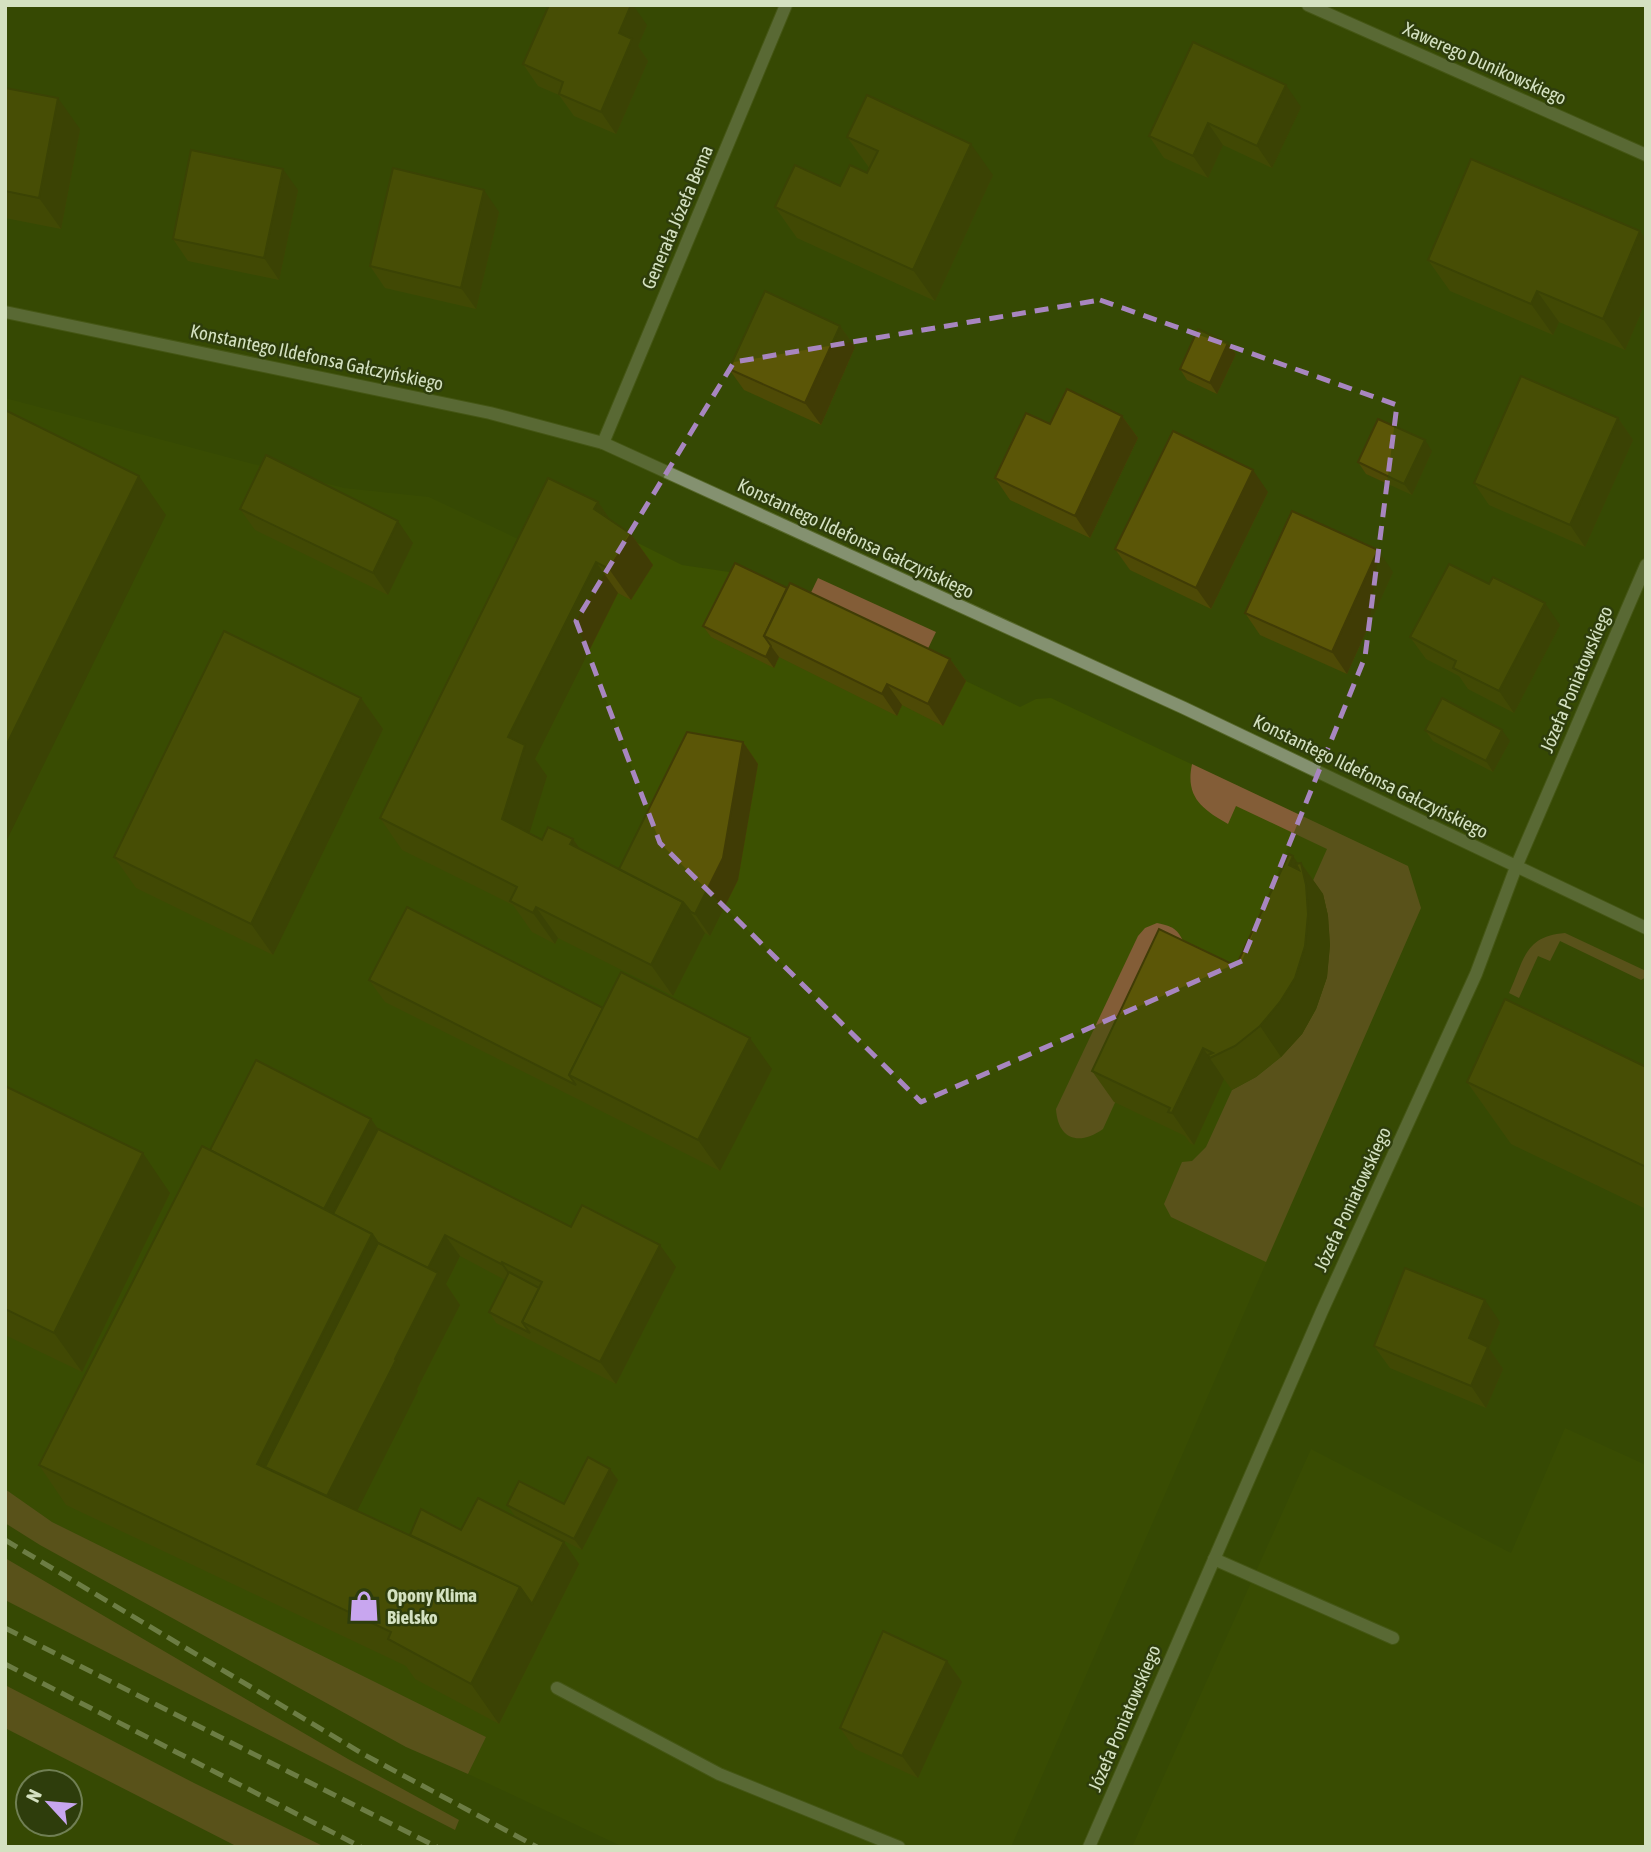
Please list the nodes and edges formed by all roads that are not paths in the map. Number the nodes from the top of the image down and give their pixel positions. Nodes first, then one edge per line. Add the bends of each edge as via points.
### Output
1 (786, 5) edge
2 (1308, 5) edge
3 (1646, 155) edge
4 (5, 312) edge
5 (604, 443) junction
6 (1646, 565) edge
7 (1516, 867) junction
8 (1646, 929) edge
9 (1214, 1559) junction
10 (1393, 1638) dead end
11 (558, 1688) dead end
12 (899, 1847) edge
13 (1089, 1847) edge

1 - 5 street, Generała Józefa Bema
2 - 3 street, Xawerego Dunikowskiego
4 - 5 street, Konstantego Ildefonsa Gałczyńskiego via 490,413
5 - 7 street, Konstantego Ildefonsa Gałczyńskiego via 1172,702
6 - 7 street, Józefa Poniatowskiego
7 - 8 street, Konstantego Ildefonsa Gałczyńskiego
7 - 9 street, Józefa Poniatowskiego via 1476,974
9 - 10 street
9 - 13 street, Józefa Poniatowskiego
11 - 12 street via 719,1774

